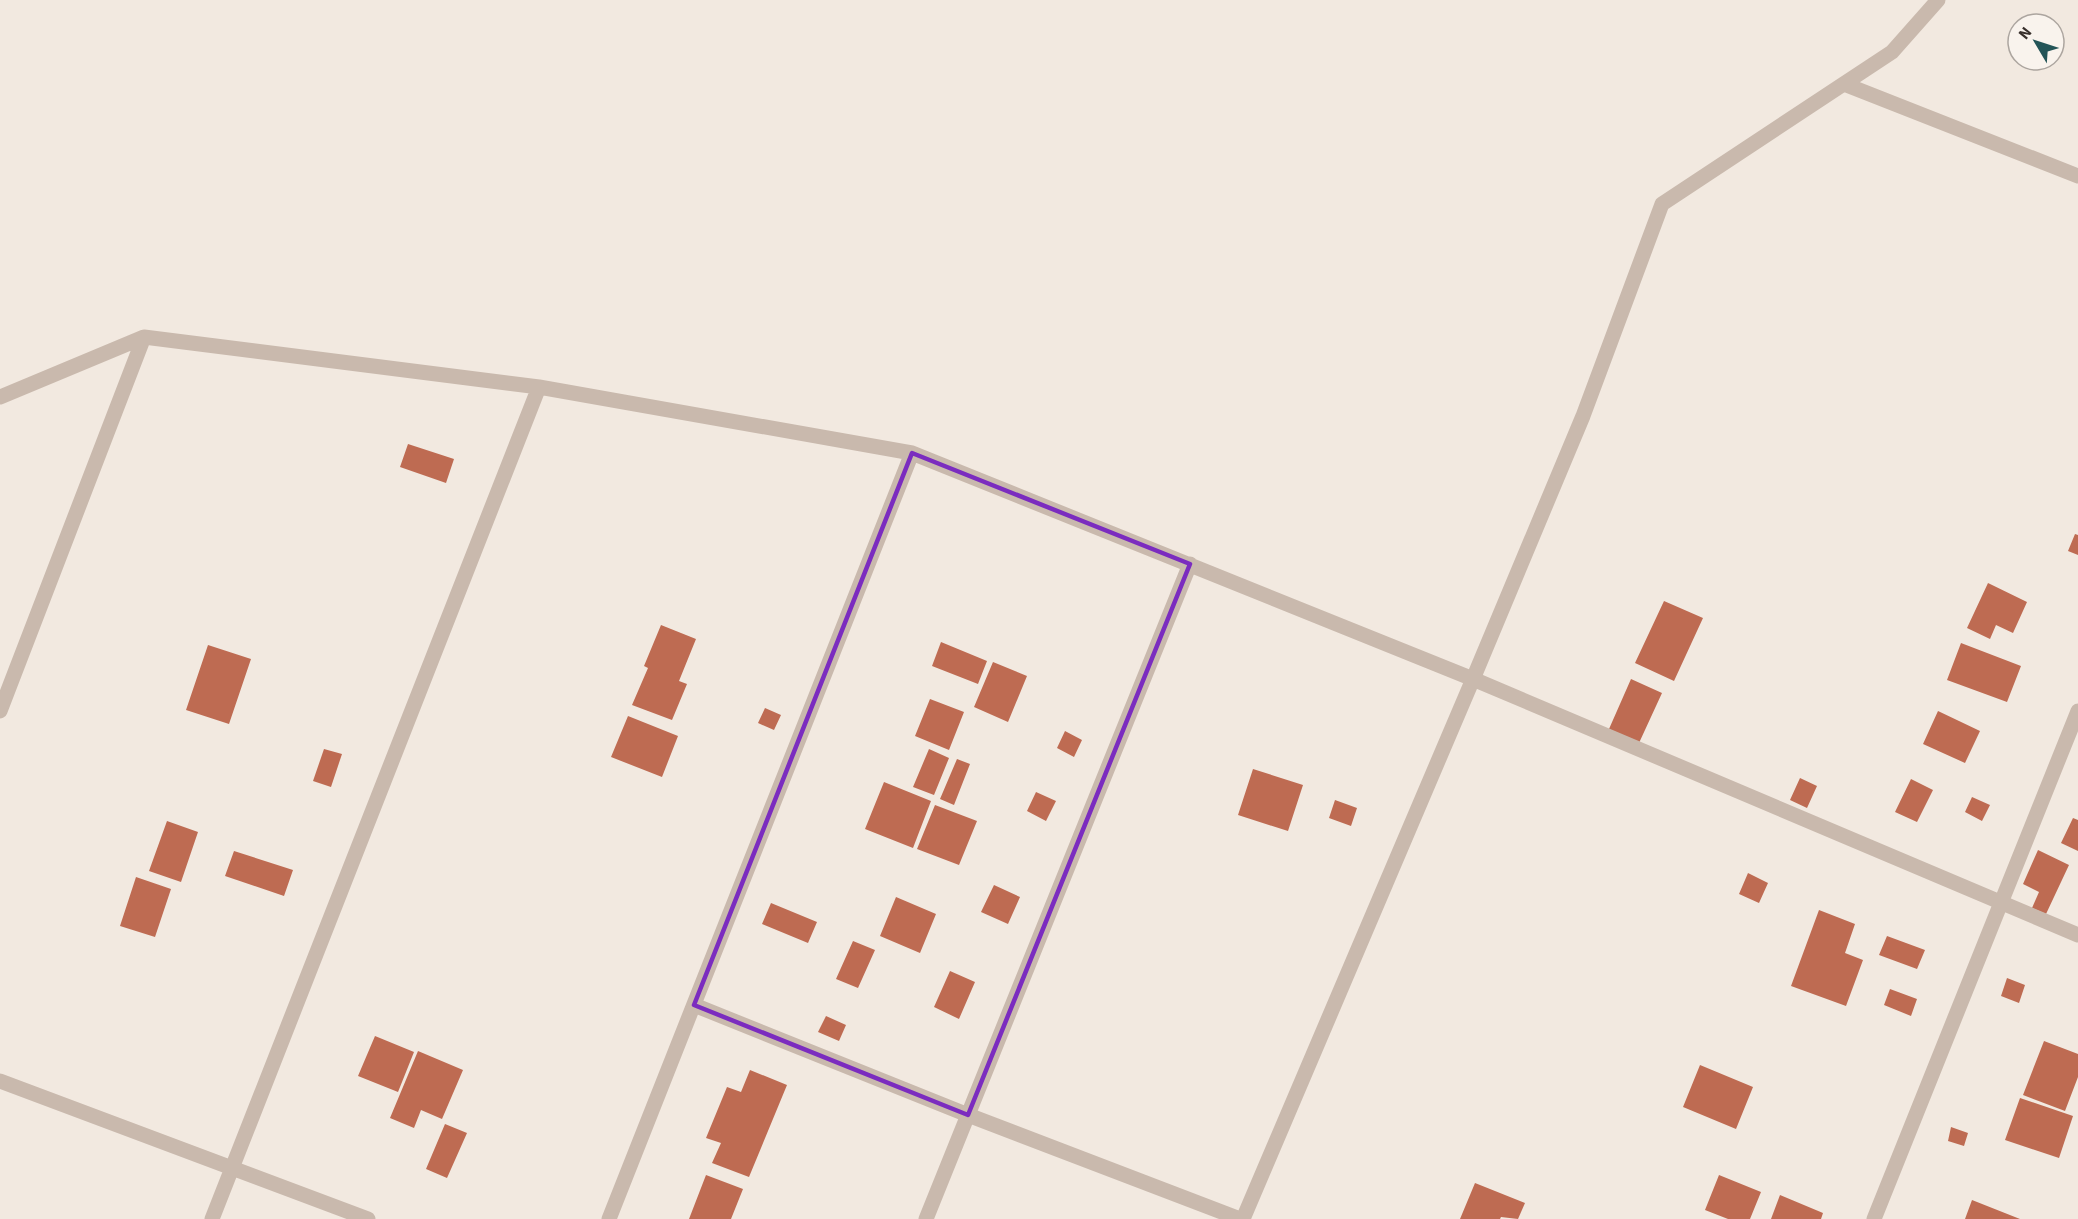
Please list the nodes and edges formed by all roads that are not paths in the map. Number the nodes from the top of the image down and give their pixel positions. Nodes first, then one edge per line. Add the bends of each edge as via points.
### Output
1 (1938, 0) edge
2 (1844, 84) junction
3 (2078, 176) edge
4 (144, 337) junction
5 (539, 387) junction
6 (0, 397) edge
7 (912, 453) junction
8 (1190, 564) junction
9 (1473, 679) junction
10 (0, 711) edge
11 (2078, 711) edge
12 (2001, 903) junction
13 (2078, 934) edge
14 (694, 1005) junction
15 (0, 1081) edge
16 (968, 1115) junction
17 (232, 1168) junction
18 (212, 1219) edge
19 (368, 1219) edge
20 (609, 1219) edge
21 (926, 1219) edge
22 (1242, 1219) edge
23 (1874, 1219) edge

1 - 2 street via 1892,52
2 - 3 street
2 - 9 street via 1662,204 1582,416
4 - 5 street
4 - 6 street
4 - 10 street
5 - 7 street
5 - 17 street
7 - 8 street
7 - 14 street
8 - 9 street
8 - 16 street
9 - 12 street
9 - 22 street
11 - 12 street
12 - 13 street
12 - 23 street
14 - 16 street
14 - 20 street
15 - 17 street
16 - 21 street
16 - 22 street
17 - 18 street
17 - 19 street

